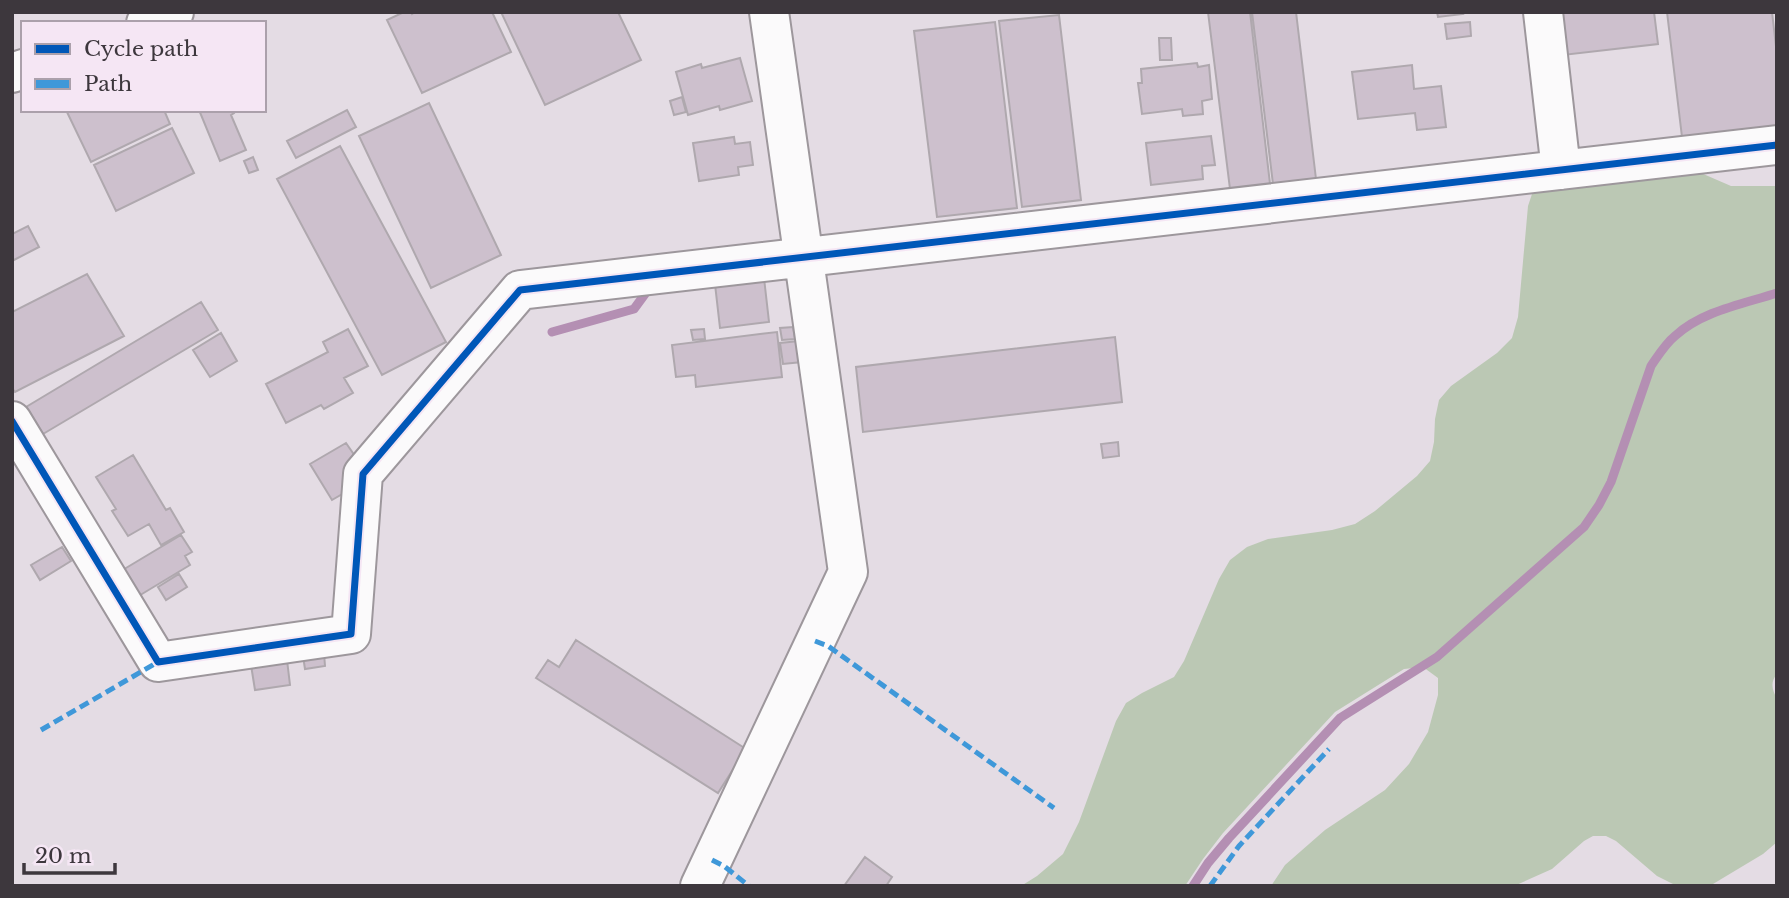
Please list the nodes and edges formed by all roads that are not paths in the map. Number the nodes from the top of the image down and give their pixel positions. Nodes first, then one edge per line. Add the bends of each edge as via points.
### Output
1 (174, 12) edge
2 (769, 12) edge
3 (1542, 12) edge
4 (151, 21) edge
5 (1777, 145) edge
6 (1561, 170) junction
7 (804, 258) junction
8 (12, 421) edge
9 (699, 886) edge

1 - 4 street
2 - 7 street
3 - 6 street
5 - 6 street
6 - 7 street
7 - 8 street via 520,290 363,474 351,634 158,662
7 - 9 street via 848,572

